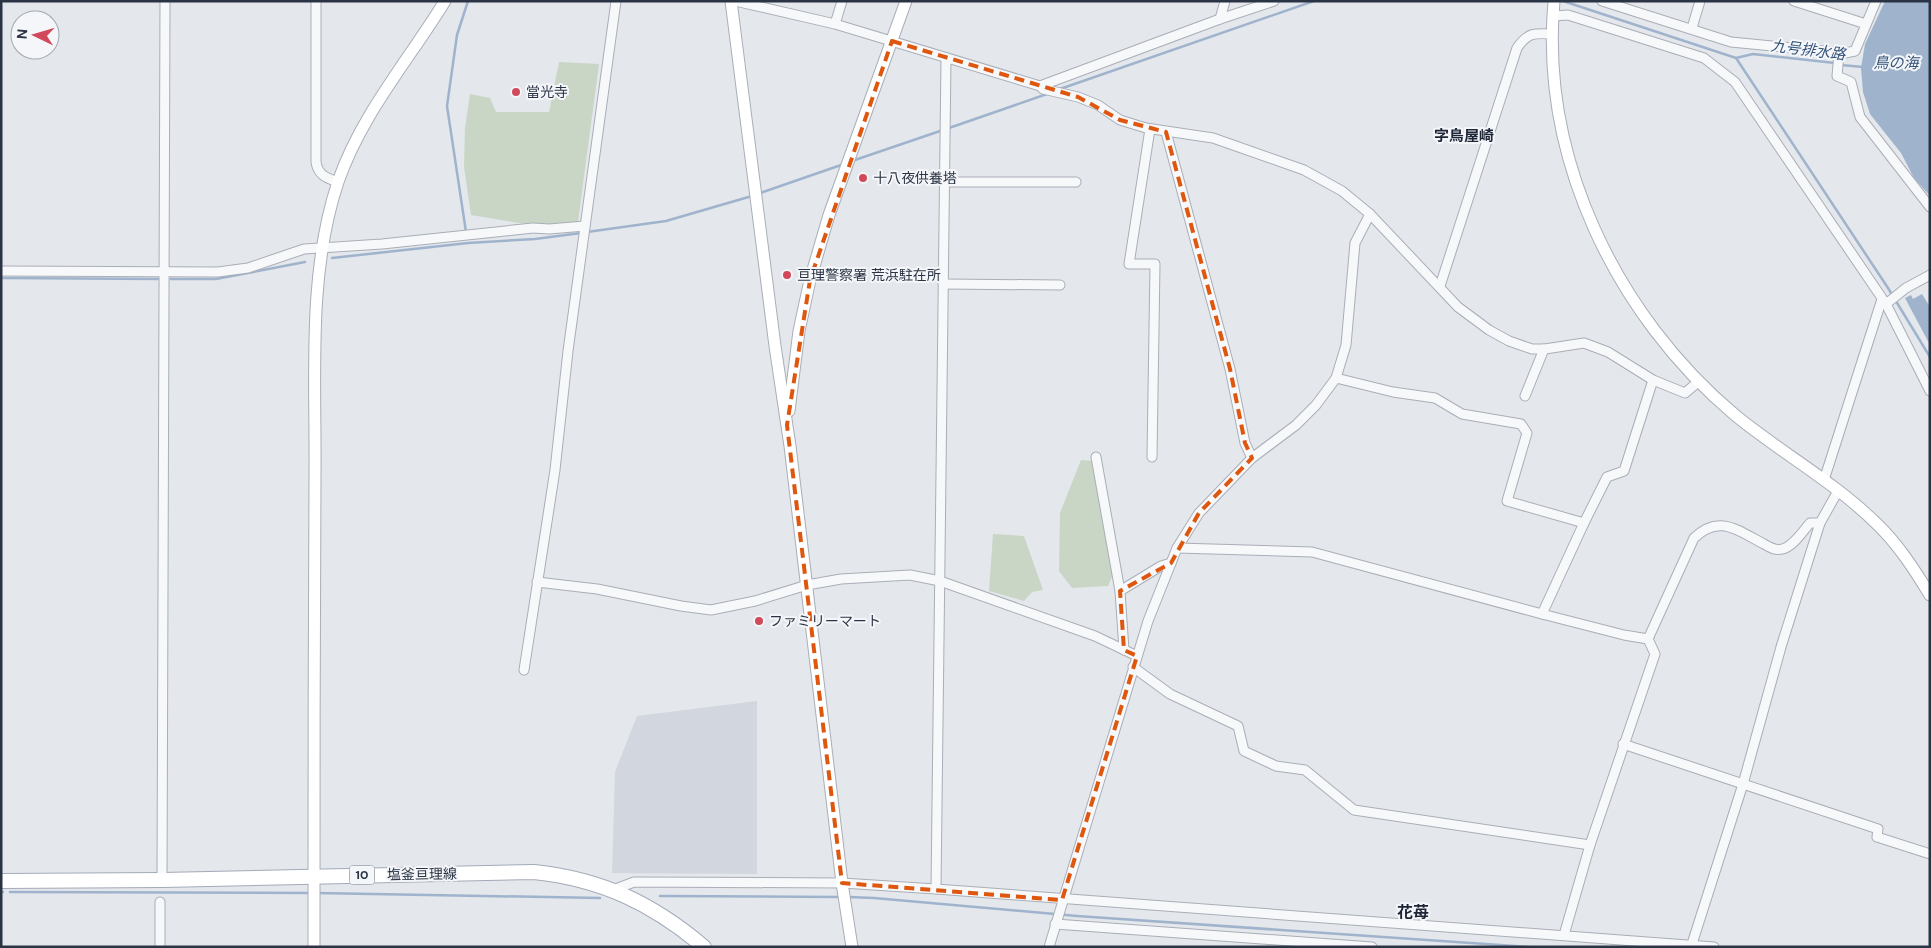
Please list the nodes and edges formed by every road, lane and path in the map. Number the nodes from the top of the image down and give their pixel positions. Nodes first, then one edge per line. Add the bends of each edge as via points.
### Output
1 (165, 1) edge
2 (316, 1) edge
3 (445, 1) edge
4 (616, 1) edge
5 (731, 1) edge
6 (735, 1) edge
7 (842, 1) edge
8 (906, 1) edge
9 (1225, 1) edge
10 (1274, 1) edge
11 (1602, 1) edge
12 (1700, 1) edge
13 (1794, 1) edge
14 (1876, 1) edge
15 (1553, 8) edge
16 (1220, 19) junction
17 (835, 24) junction
18 (1866, 24) junction
19 (1692, 28) junction
20 (1553, 34) junction
21 (892, 41) junction
22 (1839, 55) junction
23 (946, 58) junction
24 (1042, 88) junction
25 (1150, 129) junction
26 (1166, 132) junction
27 (338, 182) junction
28 (945, 182) junction
29 (1076, 182) dead end
30 (1930, 207) edge
31 (1370, 214) junction
32 (584, 231) junction
33 (323, 247) junction
34 (1, 272) edge
35 (164, 273) junction
36 (1930, 275) edge
37 (943, 284) junction
38 (1060, 285) dead end
39 (1440, 286) junction
40 (1885, 301) junction
41 (1544, 349) junction
42 (1336, 378) junction
43 (1653, 380) junction
44 (1698, 382) junction
45 (1930, 391) edge
46 (1525, 396) dead end
47 (787, 426) junction
48 (1096, 457) dead end
49 (1152, 457) dead end
50 (1252, 458) junction
51 (1824, 480) junction
52 (1838, 491) junction
53 (1584, 522) junction
54 (1820, 523) junction
55 (1177, 548) junction
56 (1171, 564) junction
57 (940, 581) junction
58 (537, 582) junction
59 (806, 585) junction
60 (1120, 591) junction
61 (1930, 595) edge
62 (1542, 614) junction
63 (1648, 639) junction
64 (1124, 650) junction
65 (1137, 656) junction
66 (1133, 667) junction
67 (524, 670) dead end
68 (1623, 744) junction
69 (1743, 784) junction
70 (1590, 845) junction
71 (1930, 854) edge
72 (314, 879) junction
73 (1, 880) edge
74 (162, 880) junction
75 (844, 886) junction
76 (936, 889) junction
77 (613, 890) junction
78 (1062, 900) junction
79 (160, 902) dead end
80 (1056, 924) junction
81 (1564, 935) junction
82 (1691, 946) edge
83 (160, 947) edge
84 (314, 947) edge
85 (704, 947) edge
86 (852, 947) edge
87 (1049, 947) edge
88 (1372, 947) edge
89 (1714, 947) edge

1 - 35 street
2 - 27 street via 316,162 322,175
3 - 27 street via 367,119
4 - 32 street
5 - 47 street
6 - 17 street
7 - 17 street
8 - 21 street
9 - 16 street
10 - 16 street
11 - 19 street
12 - 19 street
13 - 18 street
14 - 18 street
15 - 20 street
15 - 40 street via 1704,58 1735,82
16 - 24 street
17 - 21 street
18 - 22 street via 1855,51
19 - 22 street via 1731,42
20 - 39 street via 1524,37 1517,48
20 - 44 street via 1560,119 1570,167 1584,205 1612,266 1630,295
21 - 23 street
21 - 47 street via 844,173 810,280 799,331
22 - 30 street via 1837,76 1851,82 1860,117
23 - 24 street
23 - 28 street
24 - 25 street via 1098,105 1120,120
25 - 26 street
25 - 49 street via 1129,264 1155,264
26 - 31 street via 1213,138 1304,170 1342,191
26 - 50 street via 1230,369 1245,443
27 - 33 street
28 - 29 street
28 - 37 street
31 - 39 street
31 - 42 street via 1355,243 1346,345
32 - 33 street via 469,234
32 - 58 street via 555,470
33 - 35 street via 304,249 248,268
33 - 72 street via 317,304
34 - 35 street
35 - 74 street
36 - 40 street
37 - 38 street
37 - 57 street
39 - 41 street via 1458,307 1489,330 1520,346
40 - 45 street
40 - 51 street
41 - 43 street via 1584,343 1608,352
41 - 46 street
42 - 50 street via 1296,425
42 - 53 street via 1435,398 1462,414 1521,424 1527,433 1507,501
43 - 44 street via 1685,393
43 - 53 street via 1624,471 1607,477
44 - 51 street via 1736,415
47 - 59 street
48 - 60 street
50 - 55 street via 1199,513
51 - 52 street
52 - 54 street
52 - 61 street via 1888,535 1906,556
53 - 62 street
54 - 63 street via 1810,523 1783,549 1775,549 1718,524 1704,529 1694,538
54 - 69 street
55 - 56 street
55 - 62 street via 1312,552
56 - 60 street via 1161,566
56 - 65 street
57 - 59 street via 910,575
57 - 64 street via 1097,637
57 - 76 street
58 - 59 street via 597,589 711,610
58 - 67 street
59 - 75 street
60 - 64 street
62 - 63 street
63 - 68 street via 1654,654
64 - 65 street
65 - 66 street
66 - 70 street via 1170,694 1238,726 1244,751 1276,766 1305,770 1354,810
66 - 78 street
68 - 69 street
68 - 70 street
69 - 71 street via 1878,829 1877,837
69 - 82 street
70 - 81 street
72 - 74 main road, 塩釜亘理線 / 10
72 - 77 main road, 塩釜亘理線 / 10 via 534,872
72 - 84 street
73 - 74 main road, 塩釜亘理線 / 10
75 - 76 street
75 - 77 street via 634,882
75 - 86 street
76 - 78 street
77 - 85 main road, 塩釜亘理線 / 10 via 653,909
78 - 80 street
78 - 81 street
79 - 83 street
80 - 87 street
80 - 88 street
81 - 82 street
82 - 89 street

